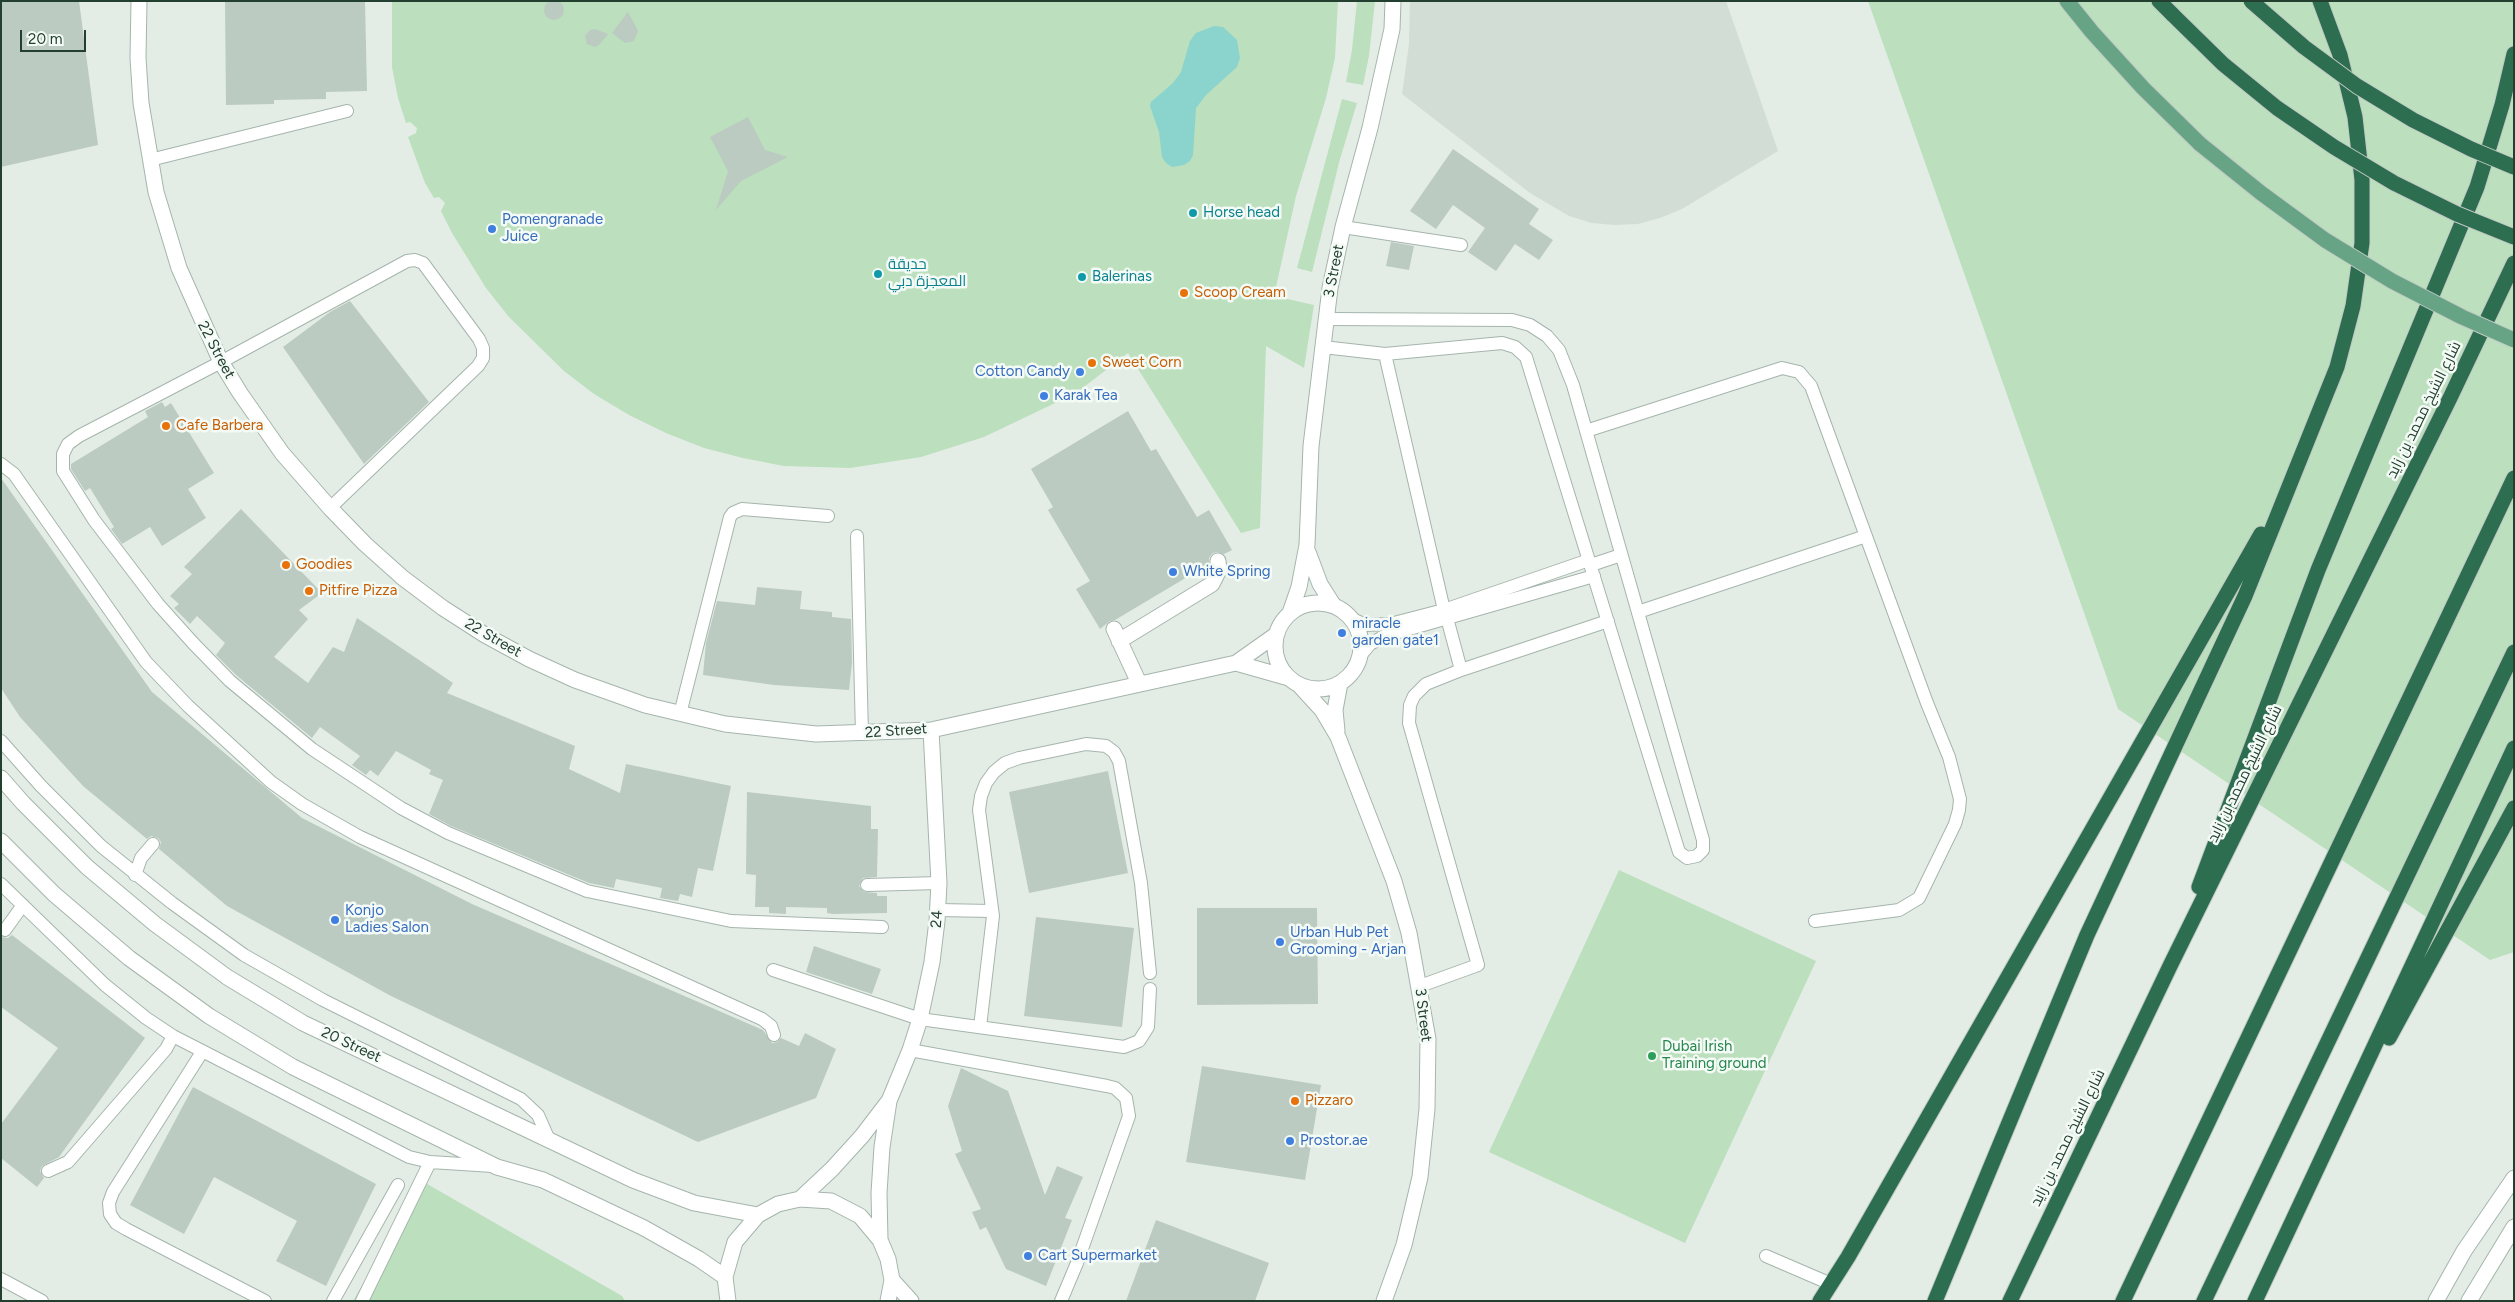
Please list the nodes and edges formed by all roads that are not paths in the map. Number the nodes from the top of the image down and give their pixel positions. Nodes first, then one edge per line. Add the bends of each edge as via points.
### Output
1 (139, 1) edge
2 (1393, 1) edge
3 (2068, 1) edge
4 (2159, 1) edge
5 (2164, 1) edge
6 (2251, 1) edge
7 (2320, 1) edge
8 (2173, 15) junction
9 (2514, 54) edge
10 (347, 111) dead end
11 (150, 160) junction
12 (2514, 167) edge
13 (1343, 227) junction
14 (2514, 237) edge
15 (1462, 245) dead end
16 (2514, 263) edge
17 (1326, 319) junction
18 (2514, 340) edge
19 (1323, 347) junction
20 (1384, 354) junction
21 (221, 362) junction
22 (1586, 431) junction
23 (1, 464) edge
24 (2514, 478) edge
25 (2287, 490) junction
26 (330, 508) junction
27 (828, 516) dead end
28 (857, 536) dead end
29 (1866, 536) junction
30 (1307, 545) junction
31 (1621, 555) junction
32 (1218, 561) dead end
33 (1591, 567) junction
34 (1334, 606) junction
35 (1638, 612) junction
36 (1290, 614) junction
37 (1445, 614) junction
38 (1352, 619) junction
39 (1608, 621) junction
40 (1277, 634) junction
41 (2514, 652) edge
42 (1359, 657) junction
43 (1236, 662) junction
44 (1461, 670) junction
45 (1295, 682) junction
46 (1139, 683) junction
47 (1340, 683) junction
48 (680, 714) junction
49 (931, 730) junction
50 (862, 734) junction
51 (1338, 737) junction
52 (1, 740) edge
53 (2514, 748) edge
54 (1, 778) edge
55 (2514, 808) edge
56 (1, 841) edge
57 (153, 844) dead end
58 (135, 875) junction
59 (939, 883) junction
60 (1, 884) edge
61 (866, 885) dead end
62 (23, 905) junction
63 (938, 910) junction
64 (992, 911) junction
65 (1815, 921) dead end
66 (882, 926) dead end
67 (5, 930) dead end
68 (2170, 966) junction
69 (773, 970) dead end
70 (1150, 973) dead end
71 (1420, 986) junction
72 (1150, 989) dead end
73 (920, 1019) junction
74 (980, 1027) junction
75 (774, 1035) dead end
76 (173, 1036) junction
77 (910, 1050) junction
78 (202, 1052) junction
79 (889, 1101) junction
80 (549, 1140) junction
81 (430, 1162) junction
82 (497, 1167) junction
83 (2318, 1170) junction
84 (48, 1172) dead end
85 (2514, 1178) edge
86 (398, 1185) dead end
87 (800, 1199) junction
88 (758, 1216) junction
89 (2514, 1227) edge
90 (880, 1240) junction
91 (1766, 1256) dead end
92 (1848, 1257) junction
93 (726, 1277) junction
94 (1, 1279) edge
95 (892, 1280) junction
96 (1831, 1284) junction
97 (42, 1301) edge
98 (265, 1301) edge
99 (333, 1301) edge
100 (362, 1301) edge
101 (728, 1301) edge
102 (888, 1301) edge
103 (911, 1301) edge
104 (1061, 1301) edge
105 (1384, 1301) edge
106 (1820, 1301) edge
107 (1830, 1301) edge
108 (1935, 1301) edge
109 (2010, 1301) edge
110 (2123, 1301) edge
111 (2204, 1301) edge
112 (2255, 1301) edge
113 (2436, 1301) edge
114 (2469, 1301) edge

1 - 11 street, 22 Street via 141,103
2 - 13 street, 3 Street via 1392,29
3 - 18 main road, bridge via 2136,81 2200,144 2261,193 2325,240 2392,281
4 - 8 highway
5 - 8 highway
6 - 12 highway, bridge via 2304,47 2357,86 2412,120
7 - 25 highway via 2340,55 2355,116 2362,180 2362,243 2353,306 2337,368
8 - 14 highway, bridge via 2223,64 2269,102 2334,148 2394,183
9 - 68 highway via 2477,187 2318,570
10 - 11 lane
11 - 21 street, 22 Street via 156,192 179,268
13 - 15 lane
13 - 17 street, 3 Street
16 - 68 highway, شارع الشيخ محمد بن زايد
17 - 19 street, 3 Street
17 - 22 lane via 1512,320 1530,325 1547,336 1559,350
19 - 20 lane
19 - 30 street, 3 Street via 1312,446
20 - 33 lane via 1502,343 1526,357
20 - 37 lane
21 - 26 street, 22 Street via 271,438
21 - 26 lane via 407,261 423,263 479,339 483,358
21 - 66 lane via 68,444 63,454 63,471 104,534 158,604 230,680 270,716 312,749 401,808 448,833 587,891 731,921
22 - 29 lane via 1773,370 1791,368 1806,378 1811,386
22 - 31 lane
23 - 75 lane via 14,474 146,662 188,706 272,782 302,804 360,837 762,1019 771,1026
24 - 110 highway
25 - 92 highway
25 - 108 highway via 2245,596 2064,988
26 - 48 street, 22 Street via 403,578 485,635 575,680
27 - 48 lane via 742,510 733,513
28 - 50 lane
29 - 35 lane
29 - 65 lane via 1949,757 1958,788 1959,810 1926,888 1910,905 1899,910
30 - 34 street, 3 Street via 1314,571
30 - 36 street, 3 Street via 1300,587
31 - 33 lane
31 - 35 lane
32 - 46 street via 1219,570 1212,584 1116,635
33 - 37 lane
33 - 39 lane
34 - 36 street via 1311,604
34 - 38 street
35 - 39 lane via 1703,840 1703,850 1697,856 1687,858 1679,852
36 - 40 street
37 - 38 lane via 1382,626 1366,625
37 - 42 lane via 1385,636 1370,644
37 - 44 lane
38 - 42 street via 1360,637
39 - 44 lane
40 - 43 street, 22 Street
40 - 45 street via 1277,658
41 - 111 highway
42 - 47 street via 1355,667
43 - 45 street, 22 Street
43 - 46 street, 22 Street
44 - 71 lane via 1434,680 1420,690 1410,705 1409,723 1478,965
45 - 47 street via 1328,688
45 - 51 street, 3 Street via 1322,710
46 - 49 street, 22 Street
47 - 51 street, 3 Street via 1336,710
48 - 50 street, 22 Street via 770,731
49 - 50 street, 22 Street
49 - 59 street, 24
51 - 71 street, 3 Street via 1394,881
52 - 58 lane via 101,846
53 - 83 highway
54 - 80 street, 20 Street via 87,867 155,924 228,977 304,1023
55 - 83 highway
56 - 82 street via 54,894 129,958 209,1016 293,1067
57 - 58 lane via 141,858
58 - 80 lane via 244,955 323,1000 521,1099 538,1115
59 - 61 lane
59 - 63 street, 24
60 - 62 lane
62 - 67 lane
62 - 76 lane via 105,985
63 - 64 lane
63 - 73 street, 24 via 932,962
64 - 70 lane via 979,810 980,796 986,783 1000,767 1019,758 1086,744 1106,746 1119,761 1142,883
64 - 74 lane
68 - 109 highway, شارع الشيخ محمد بن زايد
69 - 73 lane
71 - 105 street, 3 Street via 1428,1039 1428,1069 1420,1177 1404,1245
72 - 74 lane via 1148,1027 1145,1035 1132,1046 1115,1047
73 - 74 lane
73 - 77 street, 24
76 - 78 lane
76 - 84 lane via 166,1049 68,1162
77 - 79 street, 24
77 - 104 lane via 1108,1086 1126,1098 1129,1116
78 - 81 lane via 389,1148
78 - 98 lane via 113,1192 110,1214 126,1229
79 - 87 street, 24 via 862,1136
79 - 90 street, 24 via 882,1146
80 - 88 street, 20 Street via 633,1180 694,1203
81 - 82 lane
81 - 100 lane
82 - 93 street via 543,1180 644,1228
83 - 112 highway
85 - 113 street via 2479,1228
86 - 99 lane
87 - 88 street via 778,1204
87 - 90 street via 832,1201 860,1216
88 - 93 street via 735,1242
89 - 114 street
90 - 95 street
91 - 96 lane
92 - 96 highway
92 - 107 highway
93 - 101 street
94 - 97 lane
95 - 102 street
95 - 103 street
96 - 106 highway

